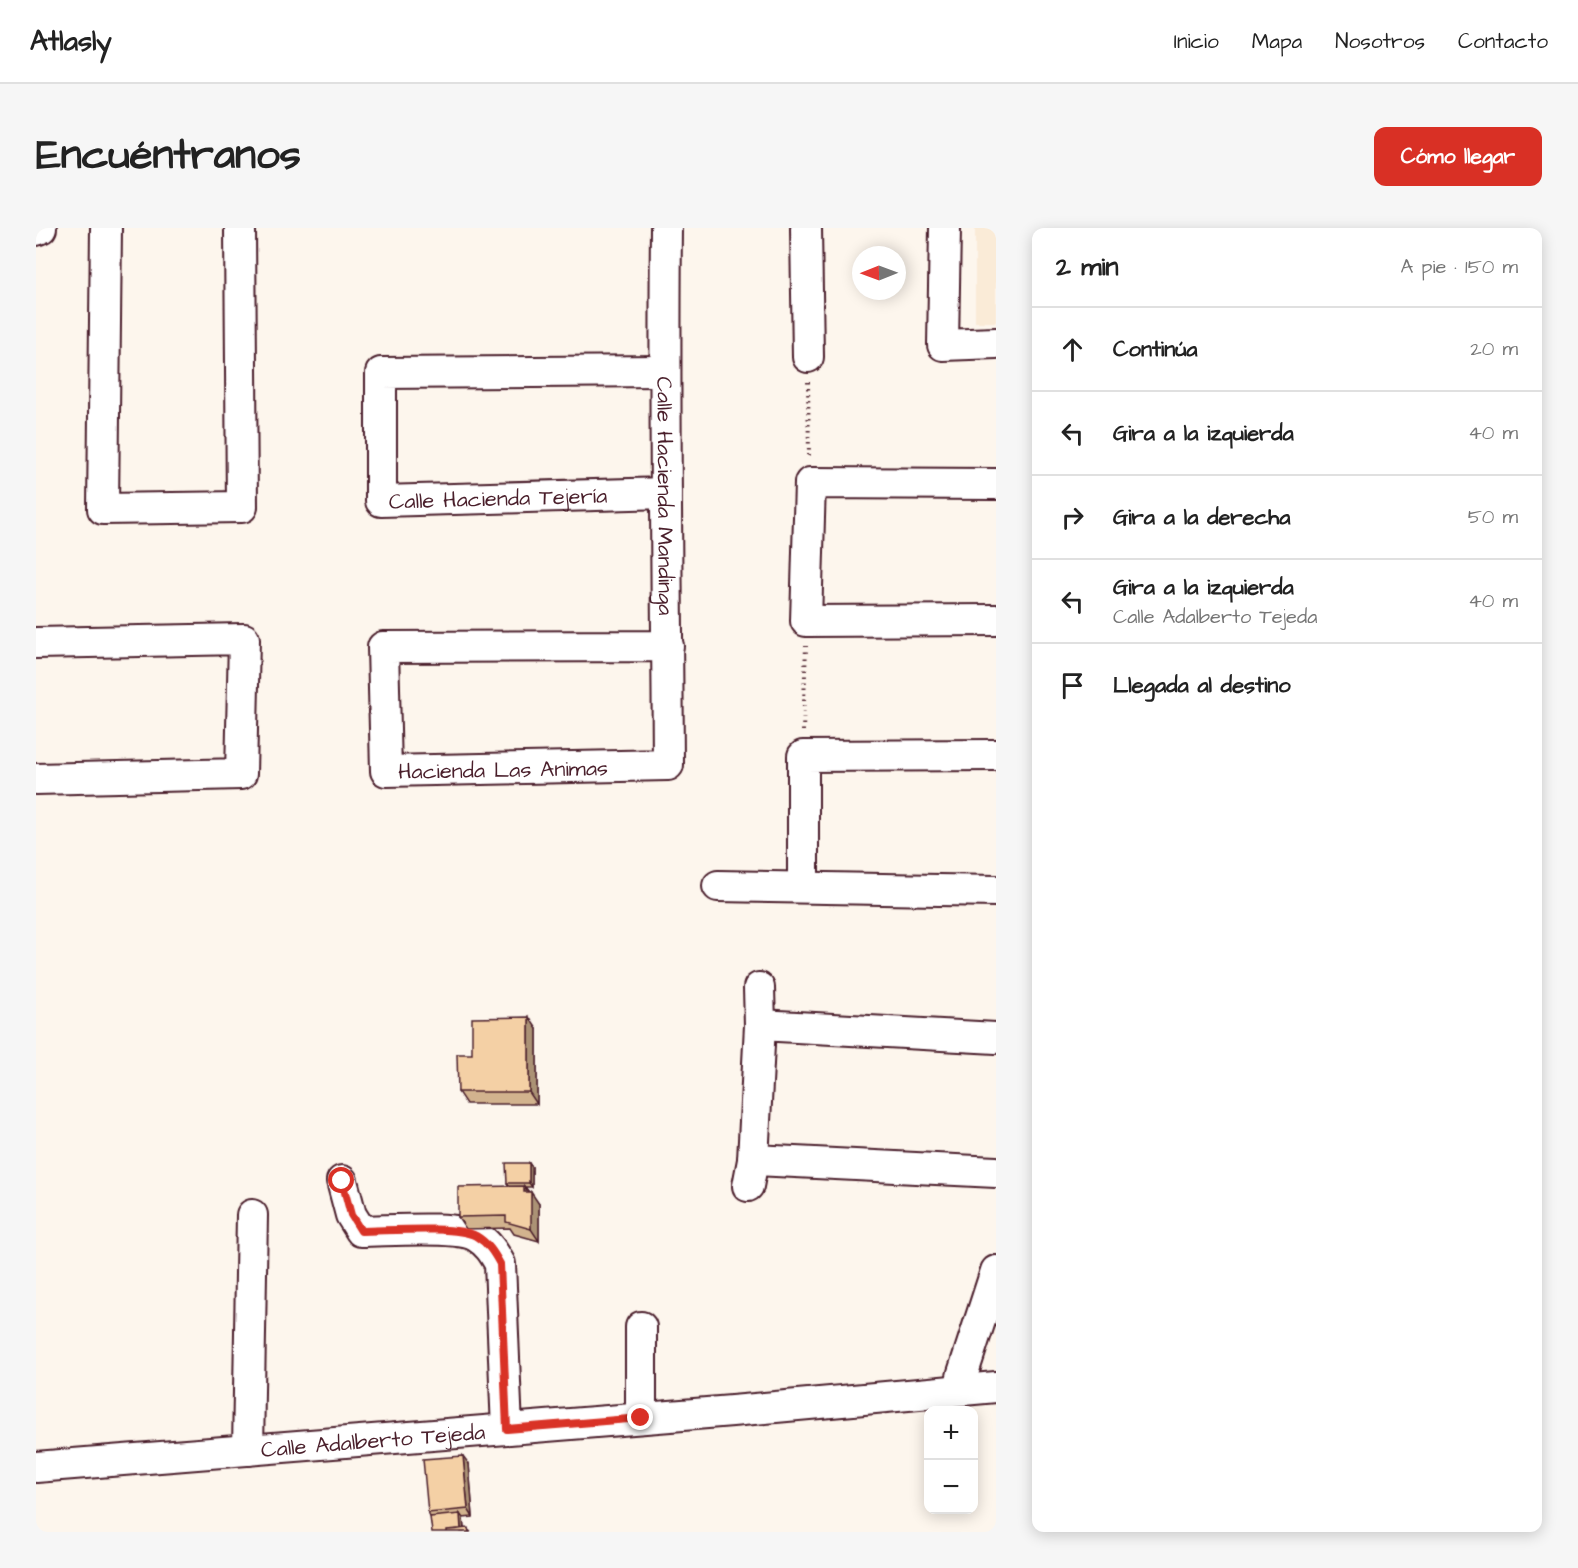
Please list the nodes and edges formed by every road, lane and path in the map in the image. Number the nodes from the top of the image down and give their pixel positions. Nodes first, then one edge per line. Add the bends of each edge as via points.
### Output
1 (41, 228) edge
2 (106, 228) edge
3 (240, 228) edge
4 (666, 228) edge
5 (806, 228) edge
6 (945, 228) edge
7 (36, 230) edge
8 (996, 343) edge
9 (808, 357) joint
10 (664, 371) junction
11 (810, 483) junction
12 (996, 484) edge
13 (666, 493) junction
14 (996, 620) edge
15 (806, 621) junction
16 (36, 643) edge
17 (668, 646) junction
18 (996, 755) edge
19 (803, 756) junction
20 (668, 765) joint
21 (36, 779) edge
22 (718, 886) dead end
23 (803, 887) junction
24 (996, 891) edge
25 (759, 988) dead end
26 (760, 1025) junction
27 (996, 1038) edge
28 (996, 1172) edge
29 (342, 1181) dead end
30 (252, 1215) dead end
31 (996, 1274) edge
32 (641, 1327) dead end
33 (996, 1387) edge
34 (959, 1390) junction
35 (641, 1418) junction
36 (507, 1429) junction
37 (248, 1449) junction
38 (36, 1467) edge

1 - 7 street
2 - 3 street via 103,509 242,507
4 - 10 street, Calle Hacienda Mandinga
5 - 9 street
6 - 8 street via 943,345
9 - 11 path
10 - 13 street, Calle Hacienda Mandinga
10 - 13 street, Calle Hacienda Tejería via 381,373 381,501
11 - 12 street
11 - 15 street
13 - 17 street, Calle Hacienda Mandinga
14 - 15 street
15 - 19 path
16 - 21 street via 244,639 241,774
17 - 20 street, Calle Hacienda Mandinga
17 - 20 street, Hacienda Las Animas via 383,647 386,771
18 - 19 street
19 - 23 street
22 - 23 street
23 - 24 street
25 - 26 street
26 - 27 street
26 - 28 street via 751,1173
29 - 36 street via 351,1215 361,1231 458,1230 476,1236 491,1248 500,1264
30 - 37 street
31 - 34 street
32 - 35 street
33 - 34 street, Calle Adalberto Tejeda
34 - 35 street, Calle Adalberto Tejeda
35 - 36 street, Calle Adalberto Tejeda
36 - 37 street, Calle Adalberto Tejeda
37 - 38 street, Calle Adalberto Tejeda

